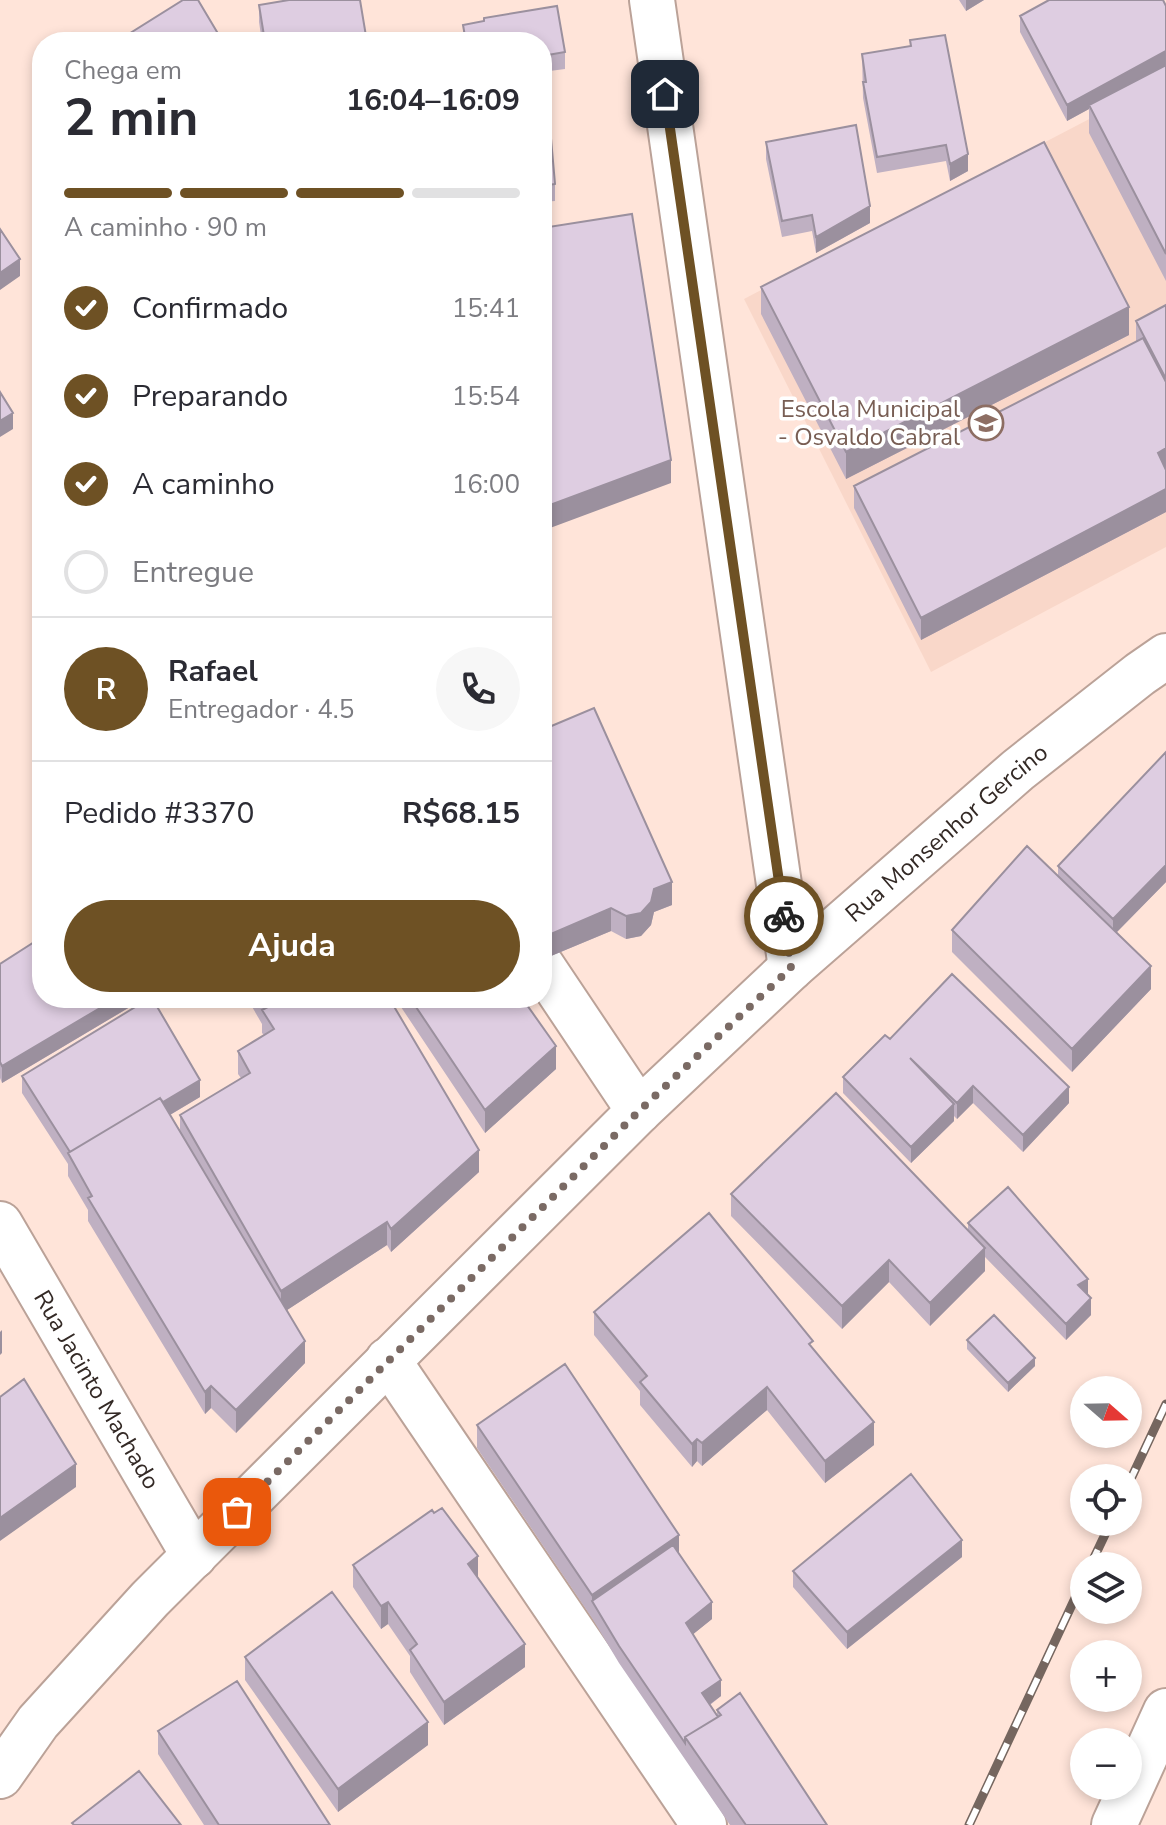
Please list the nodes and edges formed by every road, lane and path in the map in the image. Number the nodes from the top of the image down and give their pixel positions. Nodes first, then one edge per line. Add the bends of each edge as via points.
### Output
1 (652, 0) edge
2 (1166, 656) edge
3 (791, 968) junction
4 (552, 981) edge
5 (639, 1111) junction
6 (4, 1242) edge
7 (388, 1360) junction
8 (194, 1556) junction
9 (1166, 1711) edge
10 (0, 1776) edge
11 (704, 1825) edge
12 (1114, 1825) edge

1 - 3 main road
2 - 3 main road, Rua Monsenhor Gercino via 1018,770
3 - 5 main road, Rua Monsenhor Gercino
4 - 5 main road
5 - 7 main road, Rua Monsenhor Gercino
6 - 8 main road, Rua Jacinto Machado
7 - 8 main road, Rua Monsenhor Gercino
7 - 11 main road
8 - 10 main road, Rua Monsenhor Gercino via 38,1722
9 - 12 main road

